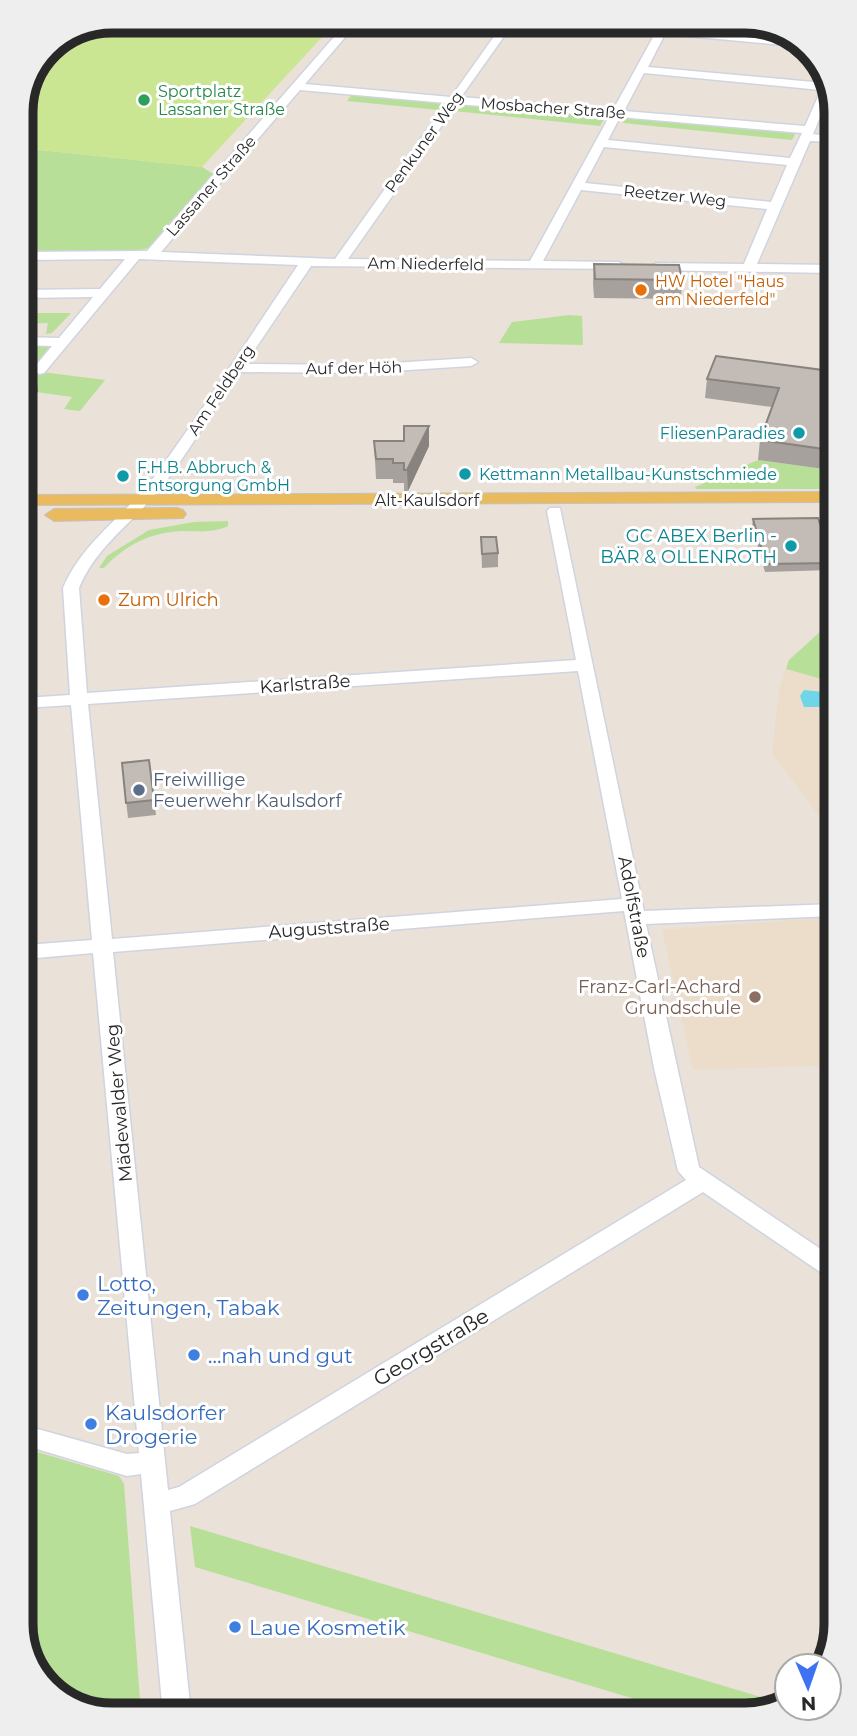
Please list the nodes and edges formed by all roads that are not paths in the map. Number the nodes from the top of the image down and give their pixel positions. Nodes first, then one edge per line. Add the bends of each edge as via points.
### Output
1 (344, 33) edge
2 (502, 33) edge
3 (660, 33) edge
4 (718, 33) edge
5 (780, 41) edge
6 (639, 69) junction
7 (819, 84) edge
8 (298, 87) junction
9 (822, 100) edge
10 (454, 101) junction
11 (617, 112) junction
12 (808, 133) junction
13 (824, 137) edge
14 (600, 143) junction
15 (794, 162) junction
16 (576, 186) junction
17 (774, 206) junction
18 (135, 255) junction
19 (151, 255) junction
20 (33, 256) edge
21 (307, 262) junction
22 (339, 262) junction
23 (534, 265) junction
24 (750, 268) junction
25 (824, 269) edge
26 (104, 293) junction
27 (33, 294) edge
28 (33, 341) edge
29 (62, 342) junction
30 (471, 362) dead end
31 (237, 368) junction
32 (39, 370) dead end
33 (824, 498) edge
34 (146, 499) junction
35 (33, 500) edge
36 (824, 509) edge
37 (555, 511) junction
38 (130, 515) junction
39 (33, 516) edge
40 (585, 665) junction
41 (79, 699) junction
42 (33, 702) edge
43 (824, 910) edge
44 (635, 911) junction
45 (104, 946) junction
46 (33, 951) edge
47 (703, 1181) junction
48 (824, 1263) edge
49 (33, 1438) edge
50 (151, 1463) junction
51 (156, 1504) junction
52 (176, 1703) edge

1 - 8 street, Lassaner Straße
2 - 10 street, Penkuner Weg
3 - 6 street
4 - 5 street
6 - 7 street
6 - 11 street
8 - 10 street, Mosbacher Straße
8 - 19 street, Lassaner Straße
9 - 12 street
10 - 11 street, Mosbacher Straße
10 - 22 street, Penkuner Weg
11 - 12 street, Mosbacher Straße
11 - 14 street
12 - 13 street, Mosbacher Straße
12 - 15 street
14 - 15 street
14 - 16 street
15 - 17 street
16 - 17 street, Reetzer Weg
16 - 23 street
17 - 24 street
18 - 19 street, Am Niederfeld
18 - 20 street, Am Niederfeld
18 - 26 street
19 - 21 street, Am Niederfeld
21 - 22 street, Am Niederfeld
21 - 31 street, Am Feldberg
22 - 23 street, Am Niederfeld
23 - 24 street, Am Niederfeld
24 - 25 street, Am Niederfeld
26 - 27 street
26 - 29 street
28 - 29 street
29 - 32 street
30 - 31 street, Auf der Höh via 361,369
31 - 34 street, Am Feldberg
33 - 34 main road, Alt-Kaulsdorf
34 - 35 main road, Alt-Kaulsdorf
34 - 38 street, Am Feldberg
36 - 37 main road, Alt-Kaulsdorf
37 - 38 main road, Alt-Kaulsdorf
37 - 40 street, Adolfstraße
38 - 39 main road, Alt-Kaulsdorf
38 - 41 street, Mädewalder Weg via 88,553 71,588
40 - 41 street, Karlstraße
40 - 44 street, Adolfstraße
41 - 42 street, Karlstraße
41 - 45 street, Mädewalder Weg
43 - 44 street, Auguststraße
44 - 45 street, Auguststraße
44 - 47 street, Adolfstraße via 689,1171
45 - 46 street, Auguststraße
45 - 50 street, Mädewalder Weg
47 - 48 street, Adolfstraße
47 - 51 street, Georgstraße via 180,1500
49 - 50 street via 127,1465
50 - 51 street, Mädewalder Weg
51 - 52 street, Mädewalder Weg

